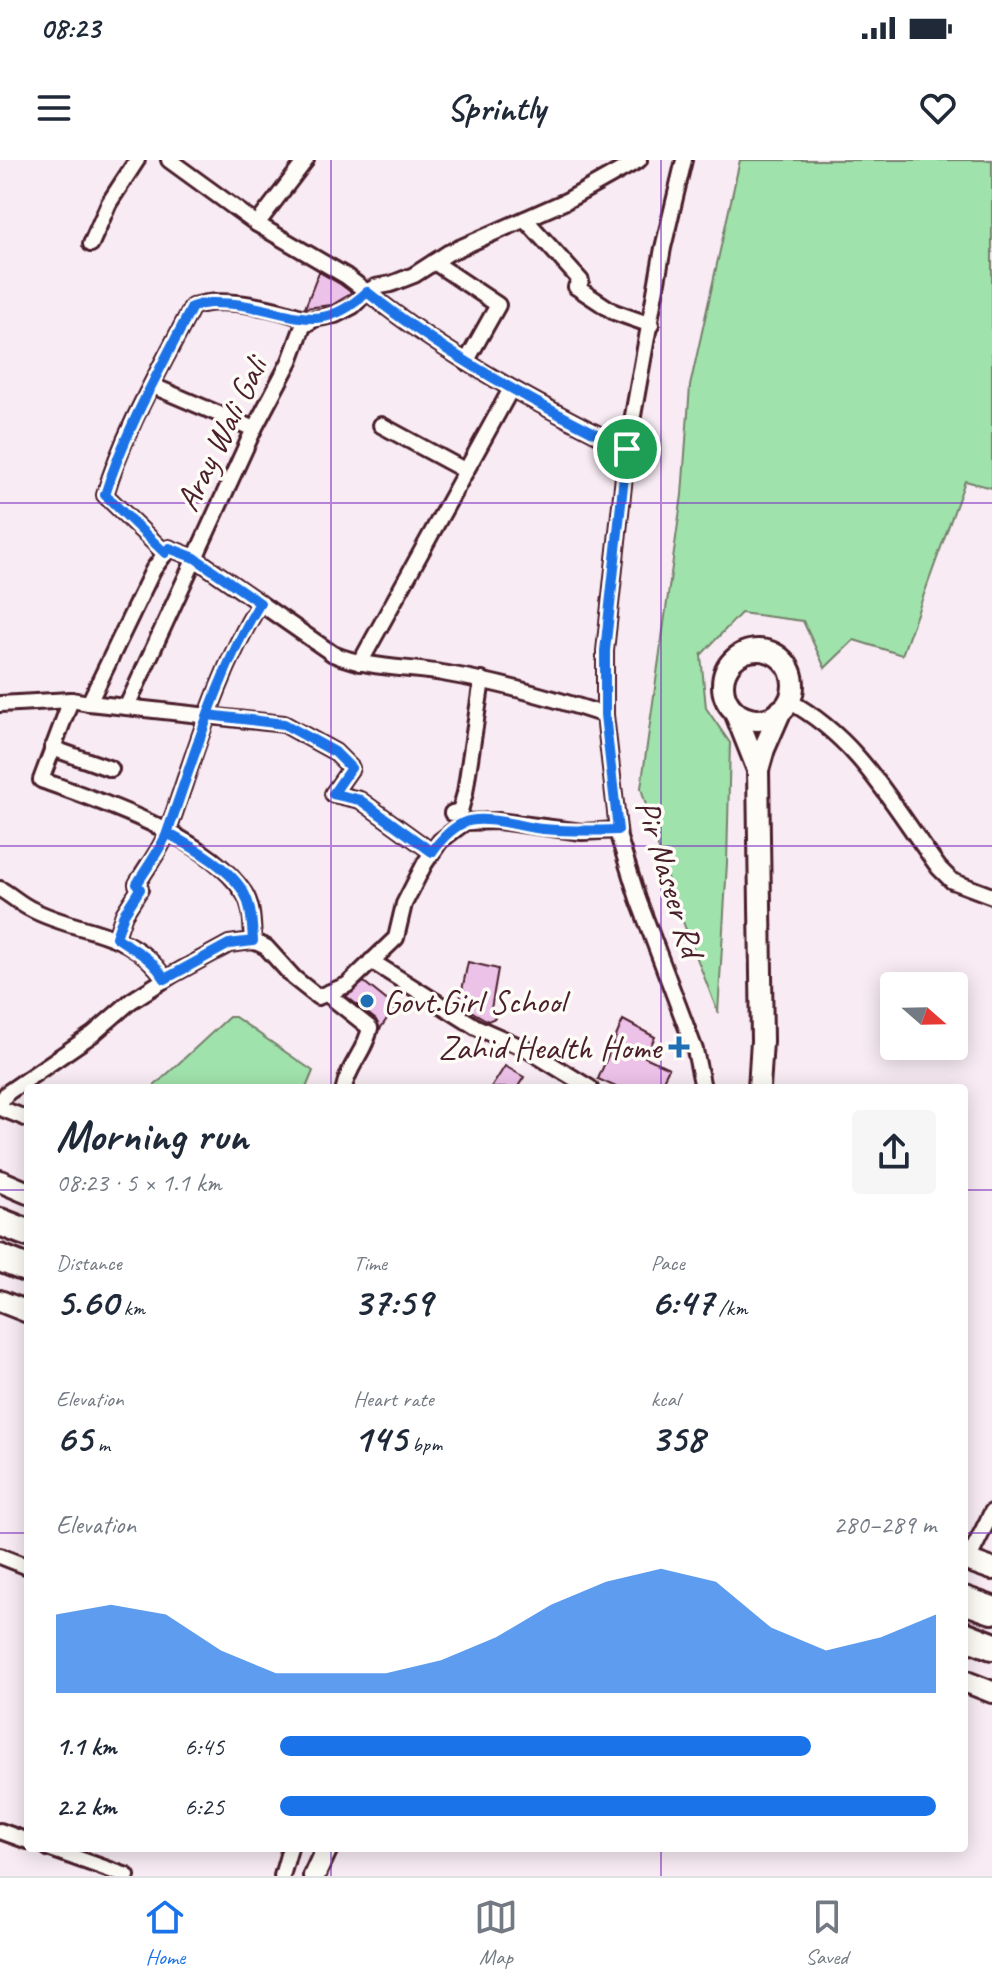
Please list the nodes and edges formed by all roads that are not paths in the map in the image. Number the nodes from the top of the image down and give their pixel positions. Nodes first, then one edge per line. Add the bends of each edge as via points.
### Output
1 (137, 160) edge
2 (169, 160) edge
3 (306, 160) edge
4 (639, 160) edge
5 (684, 160) edge
6 (525, 219) junction
7 (257, 224) junction
8 (91, 244) dead end
9 (434, 262) junction
10 (367, 292) junction
11 (311, 321) junction
12 (651, 325) junction
13 (466, 362) junction
14 (153, 386) junction
15 (511, 389) junction
16 (381, 425) dead end
17 (254, 429) junction
18 (627, 449) junction
19 (466, 471) junction
20 (165, 553) junction
21 (195, 558) junction
22 (260, 603) junction
23 (360, 663) junction
24 (482, 680) junction
25 (71, 700) junction
26 (89, 703) junction
27 (0, 704) edge
28 (127, 706) junction
29 (785, 706) junction
30 (735, 712) junction
31 (208, 715) junction
32 (605, 715) junction
33 (52, 748) junction
34 (111, 769) dead end
35 (758, 770) junction
36 (452, 813) dead end
37 (618, 830) junction
38 (167, 833) junction
39 (432, 852) junction
40 (0, 889) edge
41 (992, 896) edge
42 (116, 937) junction
43 (253, 941) junction
44 (371, 961) junction
45 (165, 979) junction
46 (327, 994) junction
47 (345, 1084) edge
48 (583, 1084) edge
49 (702, 1084) edge
50 (759, 1084) edge
51 (0, 1106) edge
52 (24, 1117) edge
53 (0, 1181) edge
54 (24, 1191) edge
55 (0, 1222) edge
56 (24, 1231) edge
57 (0, 1258) edge
58 (24, 1267) edge
59 (0, 1301) edge
60 (24, 1310) edge
61 (992, 1512) edge
62 (968, 1555) edge
63 (0, 1556) edge
64 (968, 1560) edge
65 (24, 1565) edge
66 (992, 1569) edge
67 (968, 1601) edge
68 (992, 1610) edge
69 (968, 1637) edge
70 (992, 1646) edge
71 (968, 1683) edge
72 (992, 1692) edge
73 (0, 1831) edge
74 (24, 1840) edge
75 (59, 1852) edge
76 (289, 1852) edge
77 (325, 1852) edge
78 (127, 1876) edge
79 (282, 1876) edge
80 (314, 1876) edge

1 - 8 street
2 - 7 street
3 - 7 street
4 - 6 street
5 - 12 street, Pir Naseer Rd
6 - 9 street
6 - 12 street via 581,281 576,287 614,312
7 - 10 street
9 - 10 street
9 - 13 street via 498,305
10 - 11 street via 353,306
10 - 13 street
11 - 14 street via 256,307 206,302 192,307
11 - 17 street, Aray Wali Gali via 303,326
12 - 18 street, Pir Naseer Rd
13 - 15 street
14 - 17 street
14 - 20 street via 105,495
15 - 18 street
15 - 19 street
16 - 19 street
17 - 21 street, Aray Wali Gali
18 - 32 street, Pir Naseer Rd via 605,651
19 - 23 street
20 - 21 street, Aray Wali Gali via 169,548
20 - 26 street, Aray Wali Gali
21 - 22 street
21 - 28 street
22 - 23 street via 333,654
22 - 31 street via 240,635
23 - 24 street
24 - 32 street
24 - 36 street via 465,793 460,811
25 - 26 street
25 - 27 street
25 - 33 street
26 - 28 street
28 - 31 street
29 - 30 street via 764,719
29 - 30 street via 792,679 789,668 773,653 751,650 726,671 724,693
29 - 35 street
29 - 41 street via 817,718 841,737 952,881
30 - 35 street
31 - 38 street
31 - 39 street via 284,724 335,752 351,768 333,794 360,800
32 - 37 street, Pir Naseer Rd
33 - 34 street
33 - 38 street via 41,780
35 - 50 street
37 - 39 street via 465,822
37 - 49 street, Pir Naseer Rd
38 - 42 street via 137,884 140,889
38 - 43 street via 223,868 246,895
39 - 44 street via 404,904 396,938
40 - 42 street via 31,909
42 - 45 street via 138,949
43 - 45 street via 229,944
43 - 46 street via 318,997
44 - 46 street via 347,985
44 - 48 street via 476,1027 528,1050
45 - 51 street via 7,1093
46 - 47 street via 370,1028
51 - 52 street
53 - 54 street
55 - 56 highway
57 - 58 highway
59 - 60 street
61 - 62 street
63 - 65 street
64 - 66 street
67 - 68 highway
69 - 70 highway
71 - 72 street
73 - 74 street
75 - 78 street
76 - 79 street
77 - 80 street

